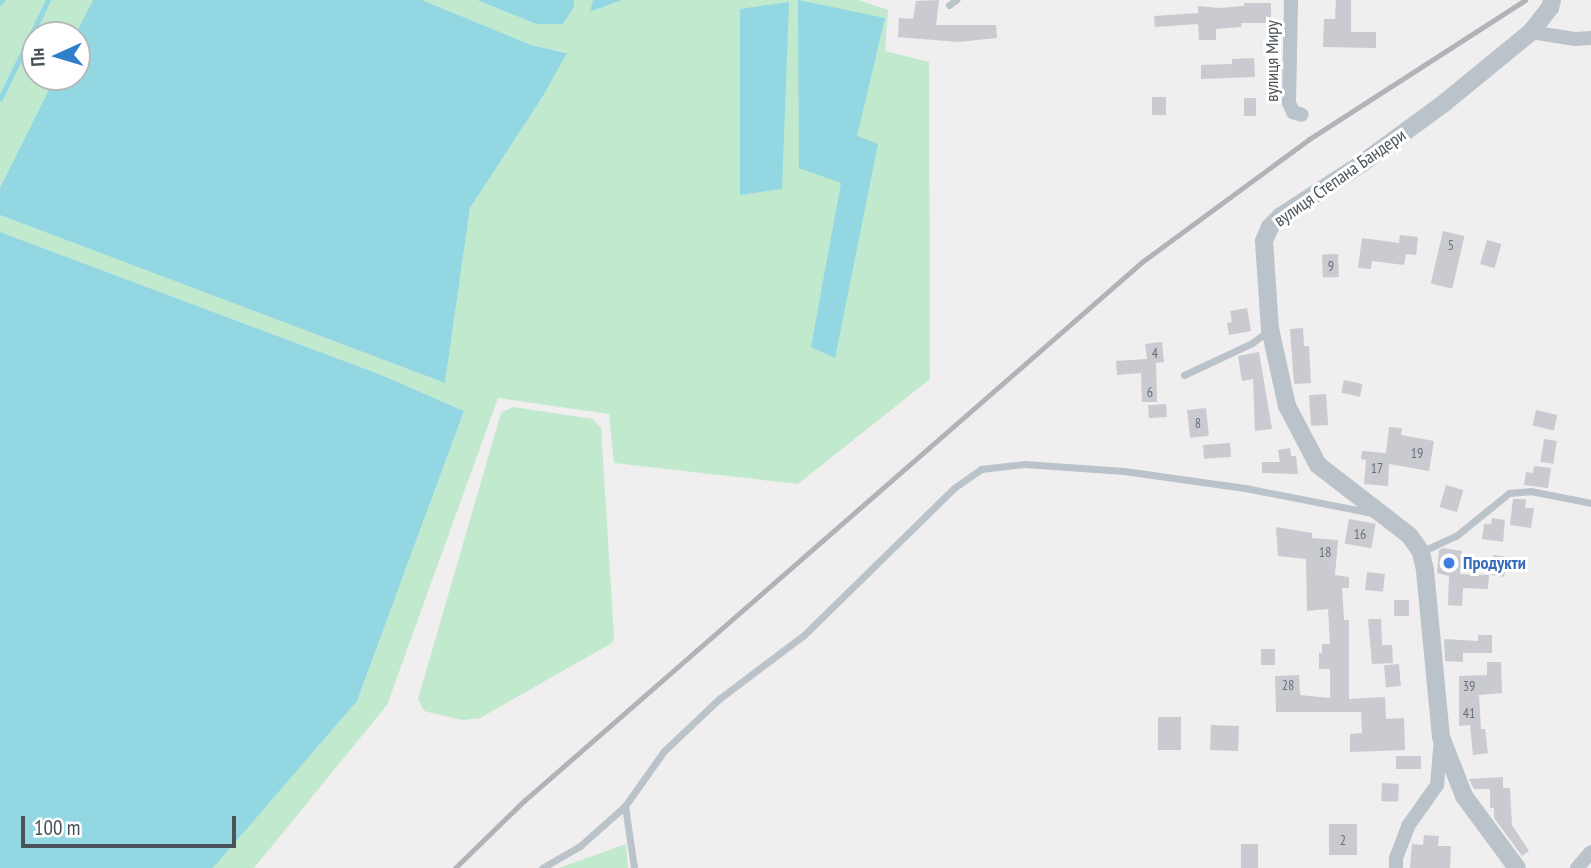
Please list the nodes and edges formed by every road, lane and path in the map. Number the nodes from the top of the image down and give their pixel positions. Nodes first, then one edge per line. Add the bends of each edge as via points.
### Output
1 (1291, 0) edge
2 (1552, 0) edge
3 (1531, 32) junction
4 (1591, 38) edge
5 (1302, 115) dead end
6 (1270, 329) junction
7 (1184, 374) dead end
8 (1591, 503) edge
9 (1384, 516) junction
10 (1421, 552) junction
11 (1441, 737) junction
12 (625, 806) junction
13 (1591, 852) edge
14 (542, 868) edge
15 (634, 868) edge
16 (1396, 868) edge
17 (1517, 868) edge
18 (1577, 868) edge

1 - 5 street, вулиця Миру via 1289,103 1293,112
2 - 3 street, вулиця Степана Бандери
3 - 4 street
3 - 6 street, вулиця Степана Бандери via 1443,104 1270,227 1264,240
6 - 7 lane via 1252,343
6 - 9 street, вулиця Степана Бандери via 1287,406 1318,465
8 - 10 lane via 1530,491 1509,493 1456,536
9 - 10 street, вулиця Степана Бандери via 1410,536
9 - 12 lane via 1245,488 1124,471 1025,464 981,468 954,488 804,635 682,733
10 - 11 street
11 - 16 street via 1437,785 1408,826
11 - 17 street via 1464,796
12 - 14 lane via 580,846
12 - 15 lane
13 - 18 street

